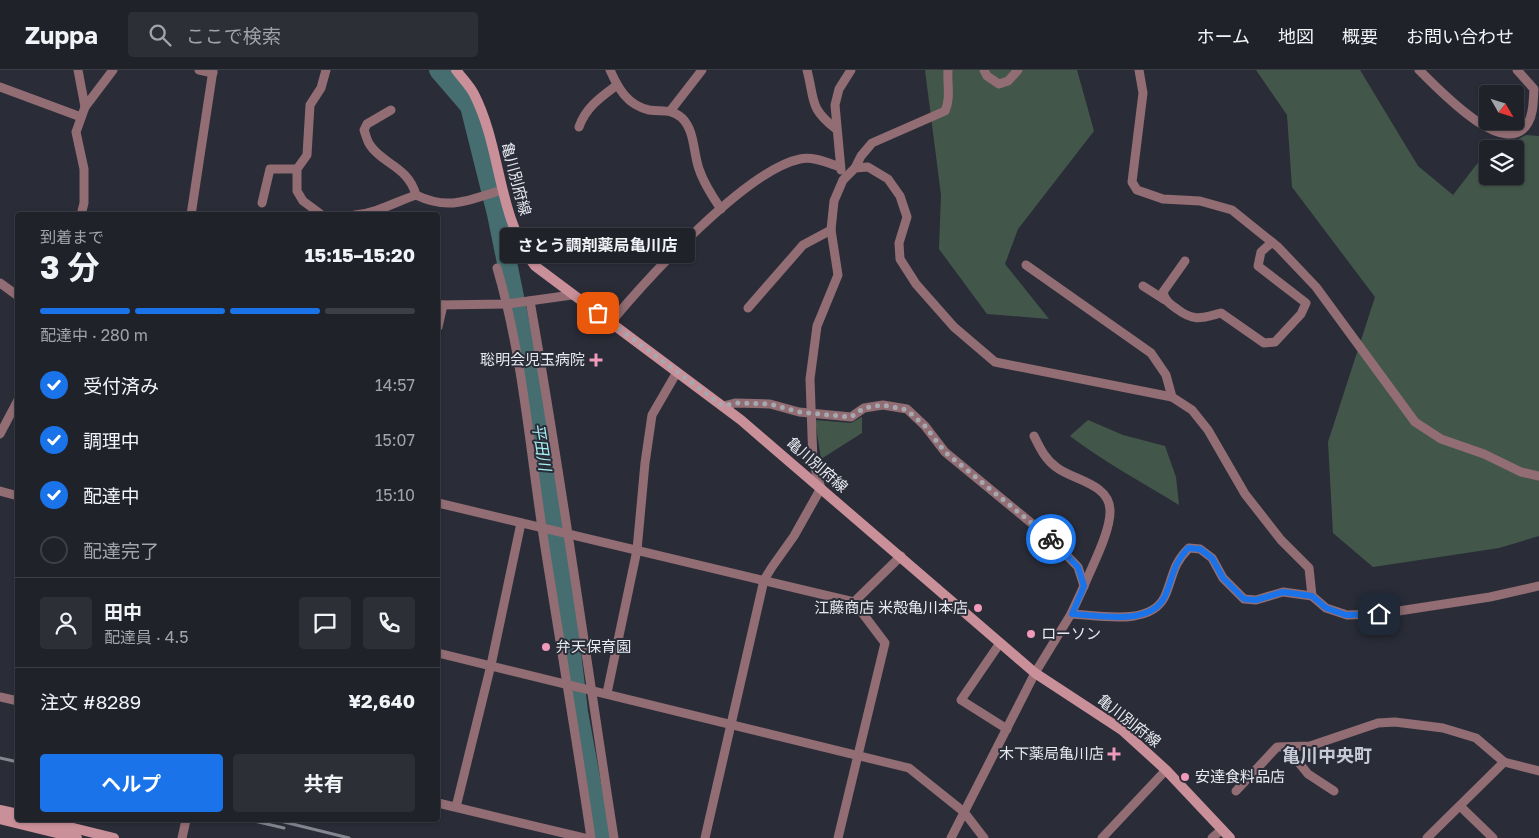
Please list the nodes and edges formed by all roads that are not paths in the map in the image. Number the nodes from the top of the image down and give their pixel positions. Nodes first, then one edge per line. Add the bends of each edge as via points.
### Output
1 (78, 70) edge
2 (113, 70) edge
3 (199, 70) edge
4 (326, 70) edge
5 (456, 70) edge
6 (610, 70) edge
7 (702, 70) edge
8 (807, 70) edge
9 (851, 70) edge
10 (948, 70) edge
11 (984, 70) edge
12 (1018, 70) edge
13 (1139, 70) edge
14 (1419, 70) edge
15 (1517, 70) edge
16 (213, 72) edge
17 (617, 85) junction
18 (0, 87) edge
19 (85, 107) junction
20 (391, 110) dead end
21 (671, 110) junction
22 (81, 117) junction
23 (579, 127) dead end
24 (836, 129) junction
25 (840, 168) junction
26 (855, 168) junction
27 (297, 170) junction
28 (843, 180) junction
29 (499, 191) junction
30 (416, 195) junction
31 (262, 204) dead end
32 (721, 209) junction
33 (82, 212) edge
34 (191, 212) edge
35 (318, 212) edge
36 (375, 212) edge
37 (831, 230) junction
38 (1272, 242) junction
39 (1186, 260) dead end
40 (1026, 265) dead end
41 (497, 268) dead end
42 (0, 283) edge
43 (1143, 286) dead end
44 (15, 294) edge
45 (572, 295) junction
46 (1165, 300) junction
47 (526, 302) junction
48 (508, 304) junction
49 (440, 305) edge
50 (748, 308) dead end
51 (611, 322) junction
52 (677, 372) junction
53 (1172, 397) junction
54 (15, 406) edge
55 (723, 406) junction
56 (810, 414) junction
57 (0, 434) edge
58 (1034, 436) dead end
59 (1539, 476) edge
60 (820, 488) junction
61 (0, 491) edge
62 (15, 495) edge
63 (440, 502) edge
64 (522, 523) junction
65 (542, 528) junction
66 (566, 533) junction
67 (637, 550) junction
68 (901, 556) junction
69 (764, 580) junction
70 (1084, 586) junction
71 (1539, 586) edge
72 (1312, 596) junction
73 (854, 602) junction
74 (1072, 614) junction
75 (1000, 643) junction
76 (440, 653) edge
77 (491, 665) junction
78 (1035, 673) junction
79 (568, 685) junction
80 (591, 690) junction
81 (607, 694) junction
82 (0, 697) edge
83 (15, 700) edge
84 (732, 726) junction
85 (1007, 729) junction
86 (1287, 748) junction
87 (857, 754) junction
88 (1504, 762) junction
89 (1166, 770) junction
90 (1539, 771) edge
91 (1236, 791) dead end
92 (1334, 791) dead end
93 (440, 803) edge
94 (1460, 806) junction
95 (456, 807) junction
96 (0, 810) edge
97 (964, 812) junction
98 (15, 813) edge
99 (0, 819) edge
100 (15, 822) edge
101 (17, 822) edge
102 (186, 822) edge
103 (52, 828) edge
104 (1222, 829) junction
105 (77, 838) edge
106 (114, 838) edge
107 (182, 838) edge
108 (584, 838) edge
109 (591, 838) edge
110 (614, 838) edge
111 (706, 838) edge
112 (838, 838) edge
113 (950, 838) edge
114 (984, 838) edge
115 (1102, 838) edge
116 (1212, 838) edge
117 (1230, 838) edge
118 (1427, 838) edge
119 (1493, 838) edge

1 - 19 street
2 - 19 street
3 - 16 street
4 - 27 street via 321,88 310,105 307,155
5 - 29 main road, 亀川別府線 via 474,93 484,116
6 - 17 street
7 - 21 street
8 - 24 street via 814,106 821,117
9 - 24 street via 839,88 835,105
10 - 26 street via 950,101 945,111 872,142
11 - 12 street via 999,84 1008,81
13 - 38 street via 1143,93 1132,182 1136,190 1163,199 1200,201 1232,210
14 - 15 street via 1490,131 1506,135 1524,128 1532,115 1534,89
16 - 34 street
17 - 21 street via 621,93 649,110
17 - 23 street via 593,103
18 - 22 street
19 - 22 street
20 - 30 street via 364,130 369,144 402,172
21 - 32 street via 689,128 704,184
22 - 33 street via 76,132 84,169
24 - 25 street
25 - 28 street
25 - 32 street via 802,158 788,162 752,183
26 - 28 street
26 - 53 street via 868,167 888,179 900,196 907,217 899,243 900,259 916,284 954,327 995,362
27 - 31 street via 270,169
27 - 35 street via 296,192
28 - 37 street via 834,201
29 - 30 street via 458,204 441,204
29 - 45 main road, 亀川別府線 via 524,250 536,266
30 - 36 street
32 - 51 street via 640,287
37 - 50 street via 803,245
37 - 56 street via 838,275 817,326 810,379
38 - 46 street via 1261,252 1258,266 1306,303 1302,314 1275,342 1264,343 1221,313 1188,318
38 - 59 street via 1316,287 1415,422 1441,440
39 - 46 street via 1163,292
40 - 53 street via 1150,354 1166,374
41 - 48 street
42 - 44 street
43 - 46 street
45 - 47 street
45 - 51 main road, 亀川別府線
47 - 48 street
47 - 66 street via 555,444
48 - 49 street
48 - 65 street via 526,404
51 - 52 main road, 亀川別府線
52 - 55 main road, 亀川別府線
52 - 67 street via 652,415
53 - 72 street via 1192,410 1208,430 1245,494 1281,540 1309,568
54 - 57 street
55 - 56 street via 770,404
55 - 60 main road, 亀川別府線
56 - 60 street via 813,462
56 - 70 street via 851,417 864,408 883,405 907,410 925,426 945,452 1052,540 1078,567
58 - 70 street via 1042,454 1056,468 1094,486 1110,508 1109,520
60 - 68 main road, 亀川別府線
60 - 69 street via 794,536
61 - 62 street
63 - 64 street
64 - 65 street
64 - 77 street
65 - 66 street
65 - 79 street
66 - 67 street
66 - 80 street
67 - 69 street
67 - 81 street
68 - 73 street
68 - 75 main road, 亀川別府線
69 - 73 street
69 - 84 street
70 - 74 street
71 - 72 street via 1379,614 1346,615 1335,612
72 - 74 street via 1283,592 1256,600 1244,599 1223,578 1212,558 1200,549 1188,548 1176,561 1164,598 1145,615 1128,618
73 - 87 street via 885,643
74 - 78 street
75 - 78 main road, 亀川別府線
75 - 85 street via 961,700
76 - 77 street
77 - 79 street
77 - 95 street
78 - 85 street
78 - 89 main road, 亀川別府線 via 1122,730
79 - 80 street
79 - 109 street
80 - 81 street
80 - 110 street
81 - 84 street
82 - 83 street
84 - 87 street
84 - 111 street
85 - 97 street
86 - 88 street via 1310,746 1378,723 1395,722 1443,728 1476,738
86 - 91 street via 1277,747
86 - 92 street via 1308,774
87 - 97 street via 909,768
87 - 112 street
88 - 90 street
88 - 94 street
89 - 104 main road, 亀川別府線
89 - 115 street
93 - 95 street
94 - 118 street
94 - 119 street
95 - 108 street
96 - 98 main road
97 - 113 street
97 - 114 street
99 - 100 main road
101 - 103 main road
102 - 107 street
103 - 105 main road
103 - 106 main road
104 - 116 street
104 - 117 main road, 亀川別府線

